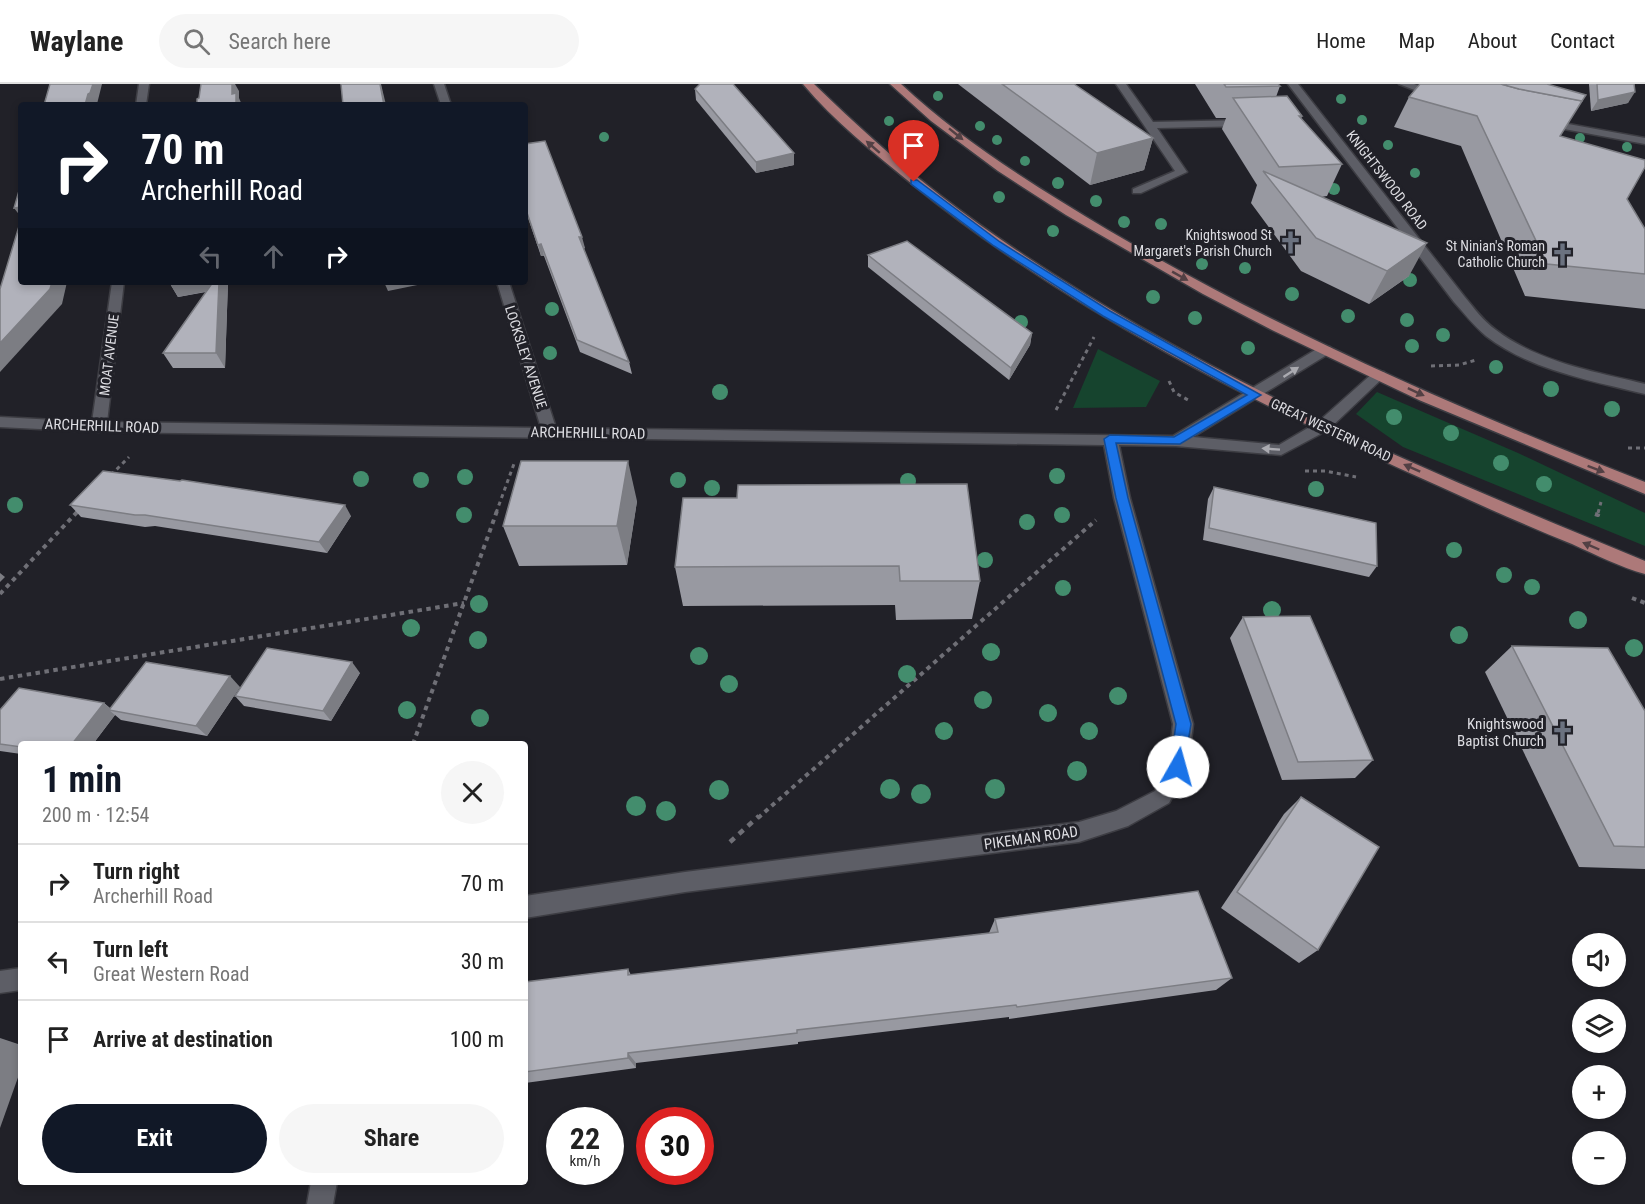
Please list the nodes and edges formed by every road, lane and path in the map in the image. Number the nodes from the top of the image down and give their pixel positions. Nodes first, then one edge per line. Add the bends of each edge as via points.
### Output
1 (144, 84) edge
2 (439, 84) edge
3 (808, 84) edge
4 (895, 84) edge
5 (1121, 84) edge
6 (1293, 84) edge
7 (1404, 84) edge
8 (1446, 98) edge
9 (141, 102) edge
10 (445, 102) edge
11 (1524, 119) edge
12 (1264, 122) edge
13 (1150, 125) junction
14 (1645, 141) edge
15 (1137, 191) dead end
16 (118, 285) edge
17 (503, 285) edge
18 (1096, 334) dead end
19 (1325, 350) junction
20 (1379, 375) junction
21 (1645, 389) edge
22 (1256, 395) junction
23 (0, 422) edge
24 (1323, 426) junction
25 (99, 427) junction
26 (156, 428) junction
27 (526, 432) junction
28 (550, 432) junction
29 (1110, 439) junction
30 (1041, 440) junction
31 (1176, 441) junction
32 (1621, 448) dead end
33 (1645, 448) edge
34 (106, 480) edge
35 (1645, 489) edge
36 (1122, 498) junction
37 (82, 507) edge
38 (1645, 568) edge
39 (0, 594) edge
40 (464, 603) junction
41 (0, 679) edge
42 (414, 741) edge
43 (729, 843) dead end
44 (528, 907) edge
45 (18, 979) edge
46 (0, 982) edge
47 (323, 1185) edge
48 (320, 1204) edge

1 - 9 street
2 - 10 street
22 -> 3 main road, GREAT WESTERN ROAD via 1107,314 997,244 906,175
4 -> 19 main road via 970,146 1111,237
5 - 13 street
6 - 21 street, KNIGHTSWOOD ROAD via 1316,121 1476,320 1497,338 1551,363
7 - 8 street
11 - 14 street
12 - 13 street
13 - 15 street via 1181,172
16 - 25 street, MOAT AVENUE
17 - 28 street, LOCKSLEY AVENUE
18 - 30 path
19 - 20 main road
22 -> 19 street
20 - 24 street, ARCHERHILL ROAD
20 -> 35 main road
22 - 24 main road, GREAT WESTERN ROAD
22 - 31 street
23 - 25 street, ARCHERHILL ROAD
24 -> 31 street, ARCHERHILL ROAD via 1281,450
38 -> 24 main road, GREAT WESTERN ROAD via 1419,472
25 - 26 street, ARCHERHILL ROAD
26 - 27 street, ARCHERHILL ROAD
26 - 34 path
27 - 28 street, ARCHERHILL ROAD
27 - 40 path
28 - 30 street, ARCHERHILL ROAD
29 - 30 street, ARCHERHILL ROAD
29 - 31 street, ARCHERHILL ROAD
29 - 36 street, PIKEMAN ROAD
32 - 33 path
36 - 43 path
36 - 44 street, PIKEMAN ROAD via 1184,724 1178,767 1162,797 1121,819 1079,832 685,882
37 - 39 path
40 - 41 path
40 - 42 path
45 - 46 street
47 - 48 street

